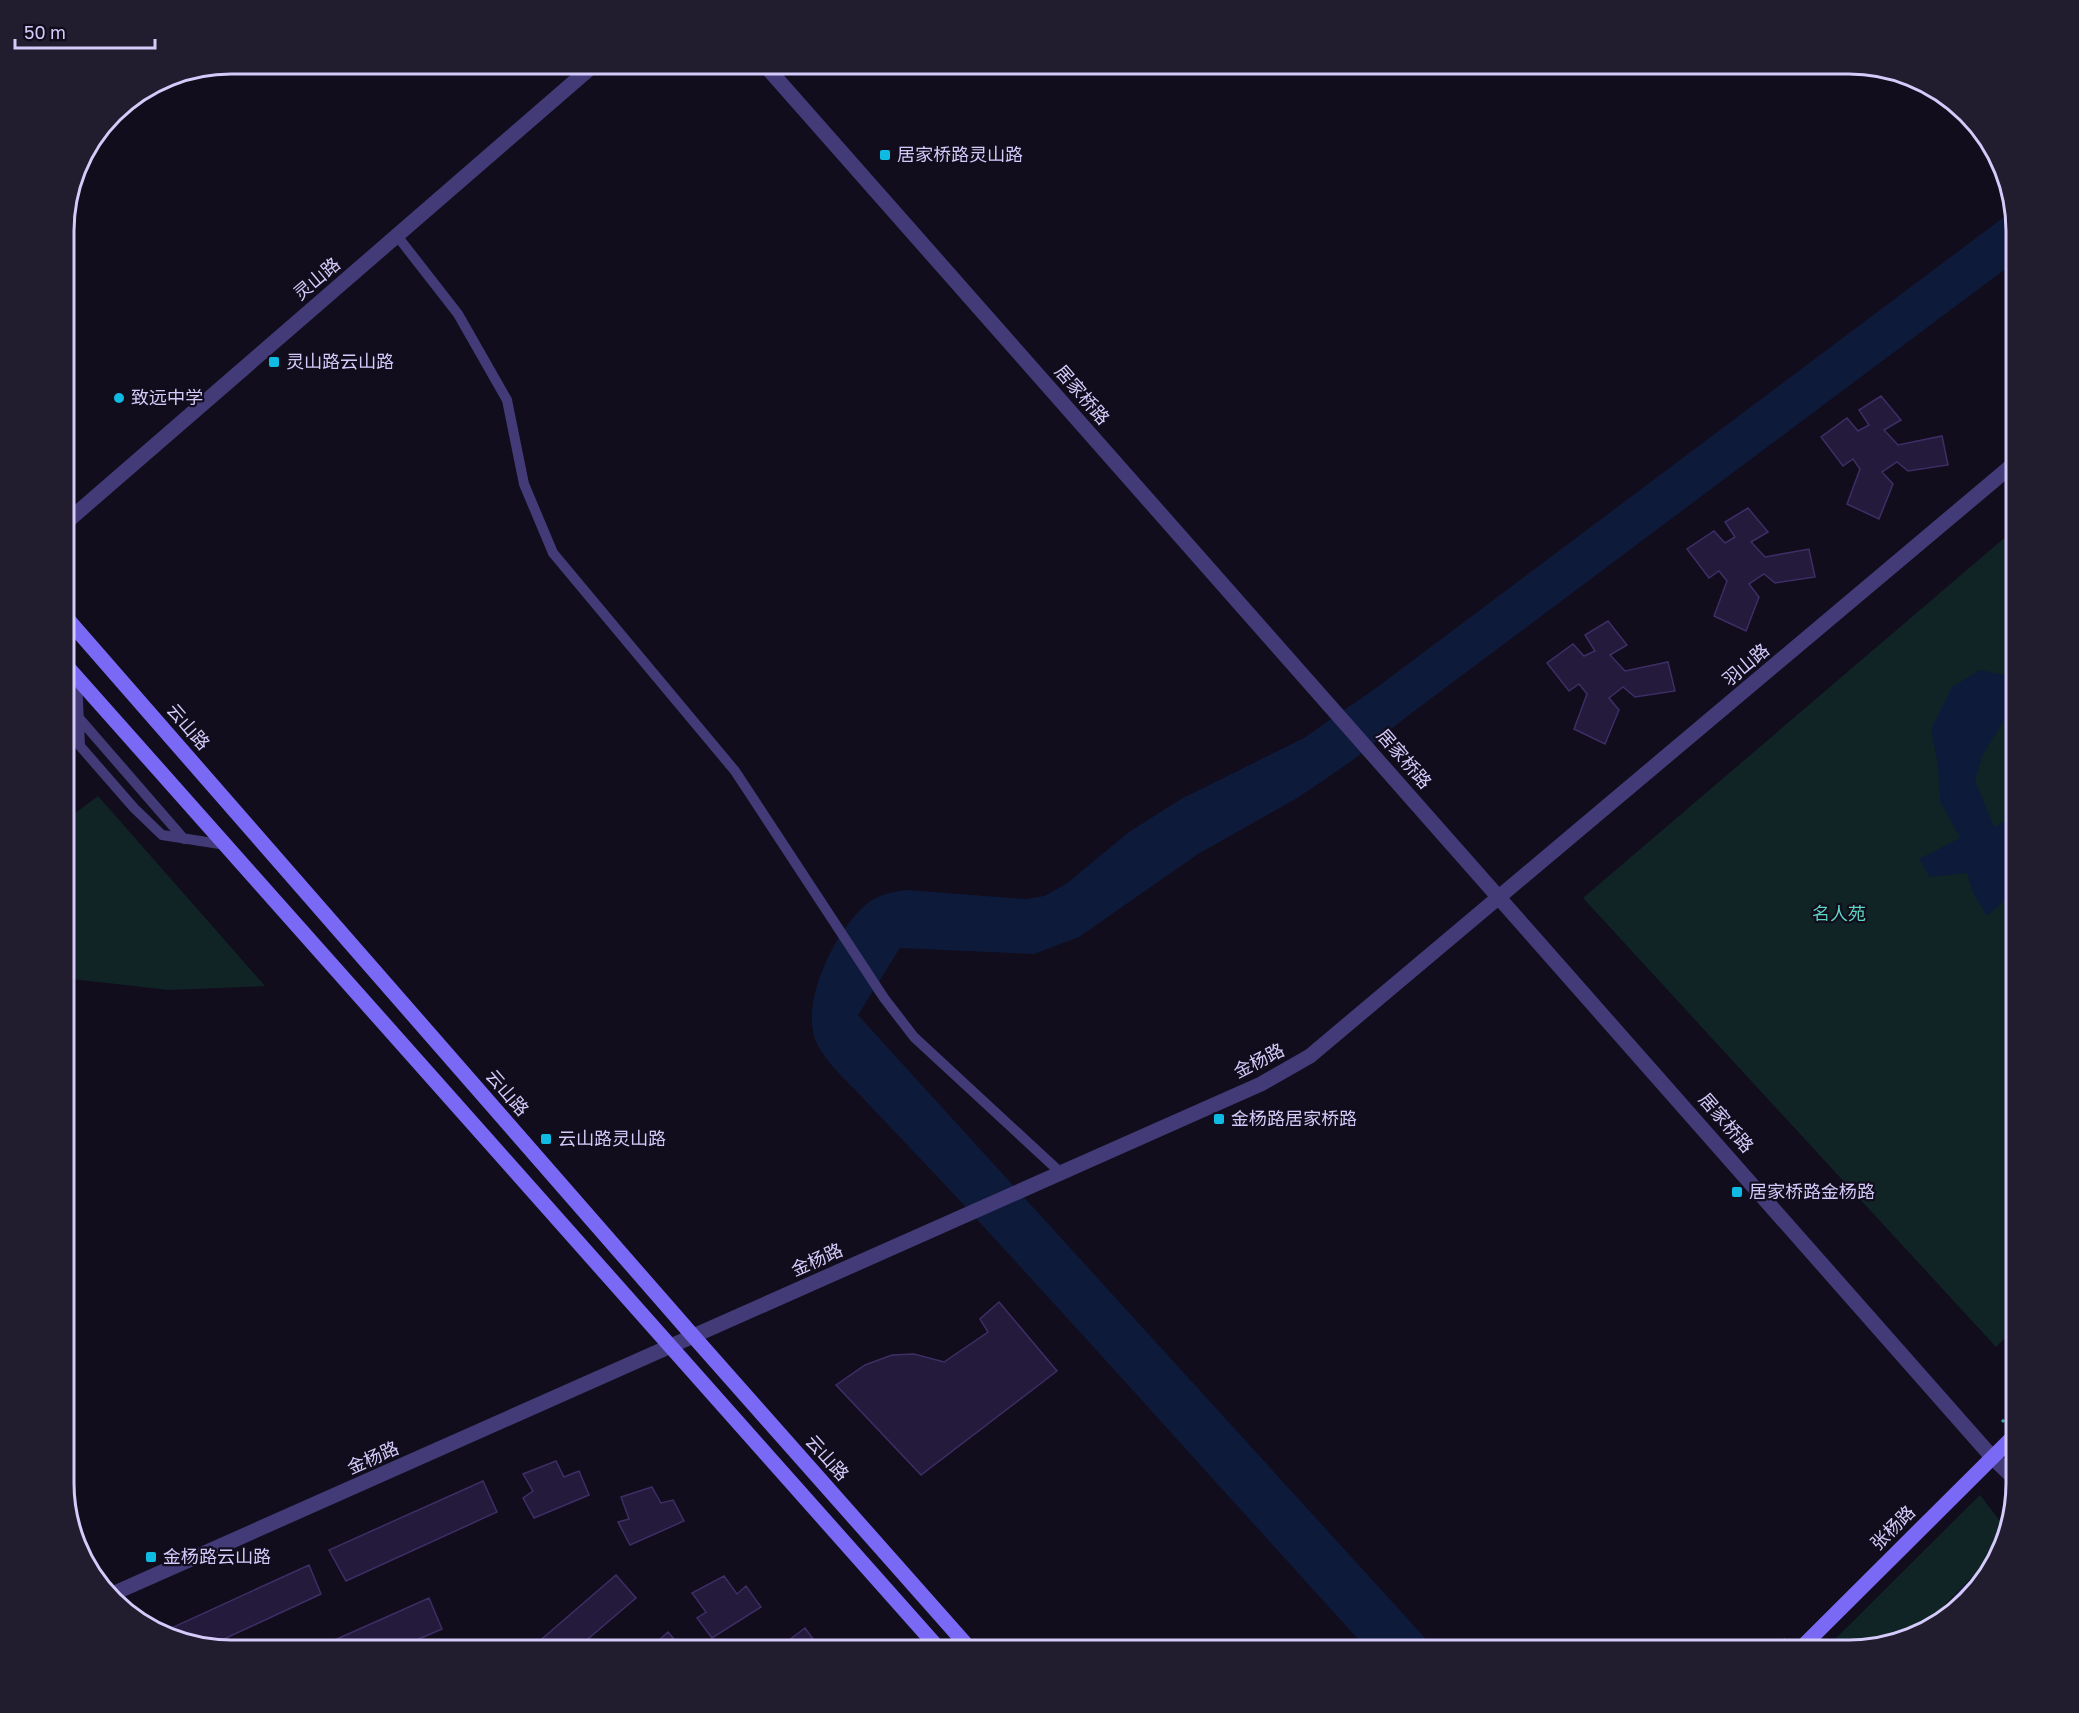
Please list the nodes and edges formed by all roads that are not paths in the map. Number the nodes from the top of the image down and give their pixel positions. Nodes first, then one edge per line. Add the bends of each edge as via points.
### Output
1 (583, 74) edge
2 (773, 74) edge
3 (398, 237) junction
4 (2006, 470) edge
5 (74, 515) edge
6 (74, 627) edge
7 (74, 675) edge
8 (77, 678) junction
9 (79, 718) junction
10 (184, 839) junction
11 (226, 845) junction
12 (1501, 897) junction
13 (1061, 1173) junction
14 (694, 1337) junction
15 (672, 1347) junction
16 (2006, 1444) edge
17 (1992, 1457) junction
18 (2006, 1470) edge
19 (118, 1592) edge
20 (931, 1640) edge
21 (962, 1640) edge
22 (1809, 1640) edge

1 - 3 street, 灵山路
2 - 12 street, 居家桥路
3 - 5 street, 灵山路
3 - 13 lane via 458,314 507,400 524,484 553,553 735,771 884,999 914,1037
4 - 12 street, 羽山路
6 - 14 main road, 云山路
7 - 8 main road
8 - 9 lane
8 - 11 main road
9 - 10 lane
9 - 10 lane via 80,746 162,835
10 - 11 lane
11 - 15 main road
12 - 13 street, 金杨路 via 1310,1056 1261,1084
12 - 17 street, 居家桥路
13 - 14 street, 金杨路
14 - 15 street, 金杨路
14 - 21 main road, 云山路
15 - 19 street, 金杨路
15 - 20 main road
16 - 17 main road, 张杨路
17 - 18 street, 居家桥路
17 - 22 main road, 张杨路

